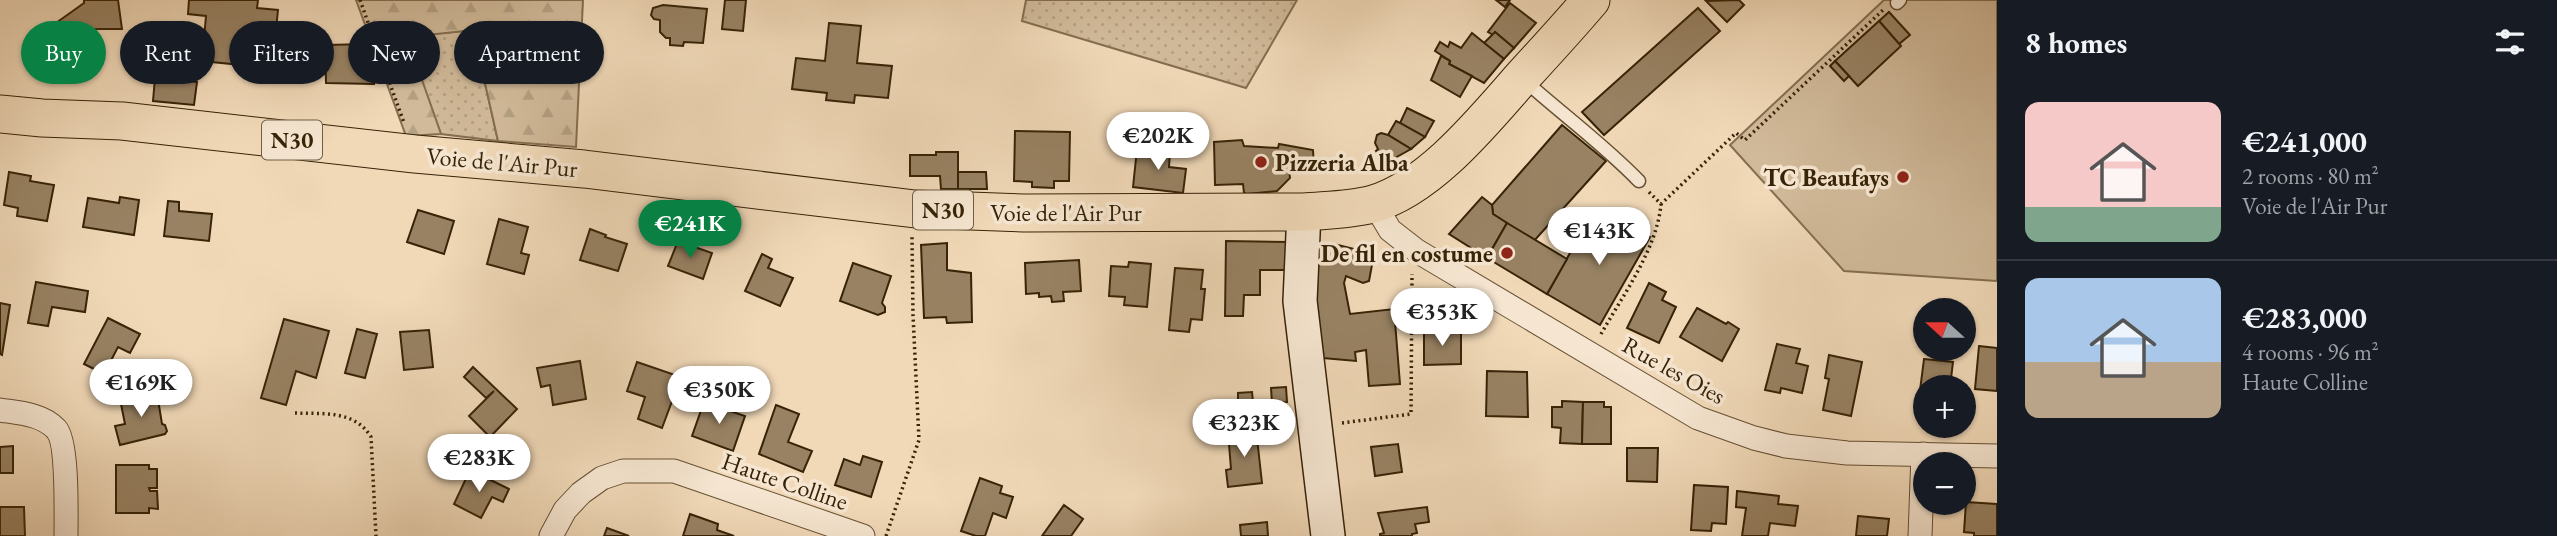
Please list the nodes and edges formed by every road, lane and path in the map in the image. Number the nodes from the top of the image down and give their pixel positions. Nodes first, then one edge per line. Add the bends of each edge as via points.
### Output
1 (359, 0) edge
2 (1591, 0) edge
3 (1899, 1) edge
4 (1522, 78) junction
5 (0, 114) edge
6 (415, 154) junction
7 (1639, 181) joint
8 (1374, 203) junction
9 (1661, 204) junction
10 (915, 209) junction
11 (1304, 212) junction
12 (1417, 251) junction
13 (1590, 354) junction
14 (0, 410) edge
15 (295, 413) dead end
16 (1315, 426) junction
17 (1913, 454) edge
18 (1976, 455) edge
19 (1997, 456) edge
20 (1921, 515) edge
21 (66, 536) edge
22 (376, 536) edge
23 (551, 536) edge
24 (863, 536) edge
25 (886, 536) edge
26 (1328, 536) edge
27 (1920, 536) edge

1 - 6 path
2 - 4 main road, Voie de l'Air Pur / N30
3 - 9 path via 1881,11 1745,140 1736,133
4 - 7 lane
4 - 8 main road, Voie de l'Air Pur / N30 via 1433,169
5 - 6 main road, Voie de l'Air Pur / N30 via 122,121
6 - 10 main road, Voie de l'Air Pur / N30 via 584,169
7 - 9 path
8 - 11 main road, Voie de l'Air Pur / N30
8 - 12 street, Rue les Oies via 1390,230
9 - 13 path via 1653,241
10 - 11 main road, Voie de l'Air Pur / N30
10 - 25 path via 911,257 919,440
11 - 16 main road via 1300,301
12 - 13 street, Rue les Oies
12 - 16 path via 1411,278 1411,414
13 - 17 street, Rue les Oies via 1698,418 1754,438 1847,453
14 - 21 street via 35,416 57,429 65,466
15 - 22 path via 339,415 363,425 371,437
16 - 26 main road
18 - 19 street, Rue les Oies
20 - 27 street
23 - 24 street, Haute Colline via 581,493 602,478 623,471 674,471

